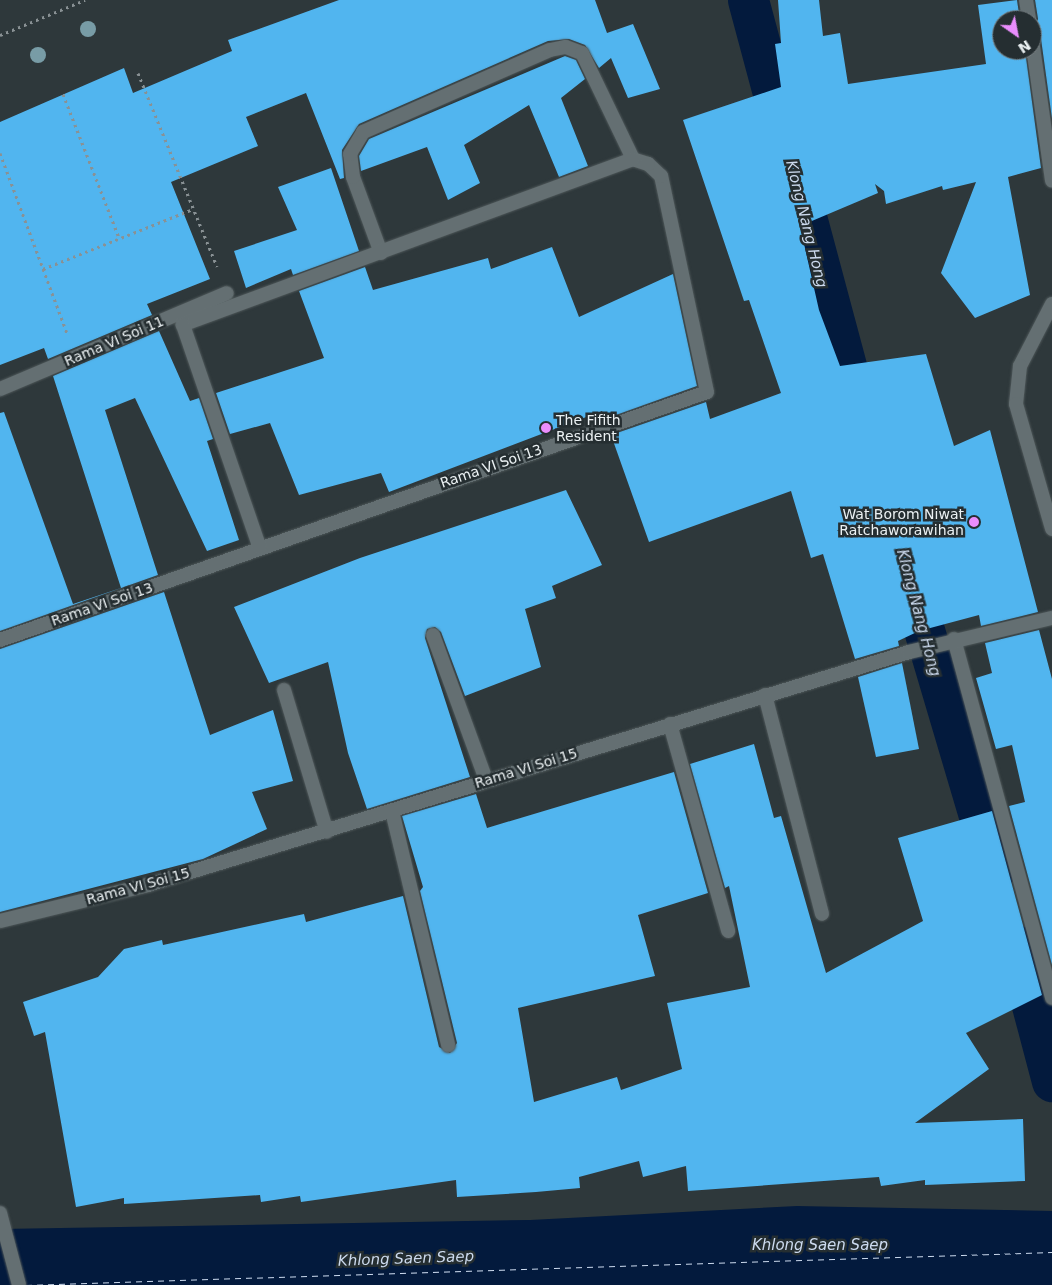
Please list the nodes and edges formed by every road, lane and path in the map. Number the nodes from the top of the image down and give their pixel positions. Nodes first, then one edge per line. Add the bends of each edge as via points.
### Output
1 (85, 0) edge
2 (0, 35) edge
3 (1035, 60) edge
4 (138, 72) dead end
5 (63, 94) dead end
6 (0, 153) edge
7 (633, 159) junction
8 (1052, 181) edge
9 (193, 209) junction
10 (120, 238) junction
11 (380, 253) junction
12 (44, 269) junction
13 (227, 293) joint
14 (1052, 304) edge
15 (76, 357) junction
16 (0, 389) edge
17 (1052, 528) edge
18 (260, 548) junction
19 (1052, 618) edge
20 (433, 635) dead end
21 (0, 640) edge
22 (952, 640) junction
23 (284, 690) dead end
24 (765, 695) junction
25 (670, 724) junction
26 (486, 780) junction
27 (392, 811) junction
28 (327, 832) junction
29 (822, 914) dead end
30 (0, 921) edge
31 (728, 931) dead end
32 (1052, 998) edge
33 (448, 1045) dead end
34 (0, 1213) edge
35 (19, 1285) edge

1 - 2 path
3 - 8 street
4 - 9 path
5 - 10 path
6 - 12 path
7 - 11 street
7 - 11 street via 582,53 566,47 550,50 363,132 350,154 353,177
7 - 18 street, Rama VI Soi 13 via 648,164 661,176 708,392
9 - 10 path
9 - 13 path
10 - 12 path
11 - 18 street via 183,325
12 - 15 path
13 - 15 street, Rama VI Soi 11
14 - 17 street via 1020,366 1016,404
15 - 16 street, Rama VI Soi 11
18 - 21 street, Rama VI Soi 13
19 - 22 street, Rama VI Soi 15
20 - 26 street
22 - 24 street, Rama VI Soi 15
22 - 32 street
23 - 28 street
24 - 25 street, Rama VI Soi 15
24 - 29 street
25 - 26 street, Rama VI Soi 15
25 - 31 street
26 - 27 street, Rama VI Soi 15
27 - 28 street, Rama VI Soi 15
27 - 33 street
28 - 30 street, Rama VI Soi 15 via 148,885
34 - 35 street

